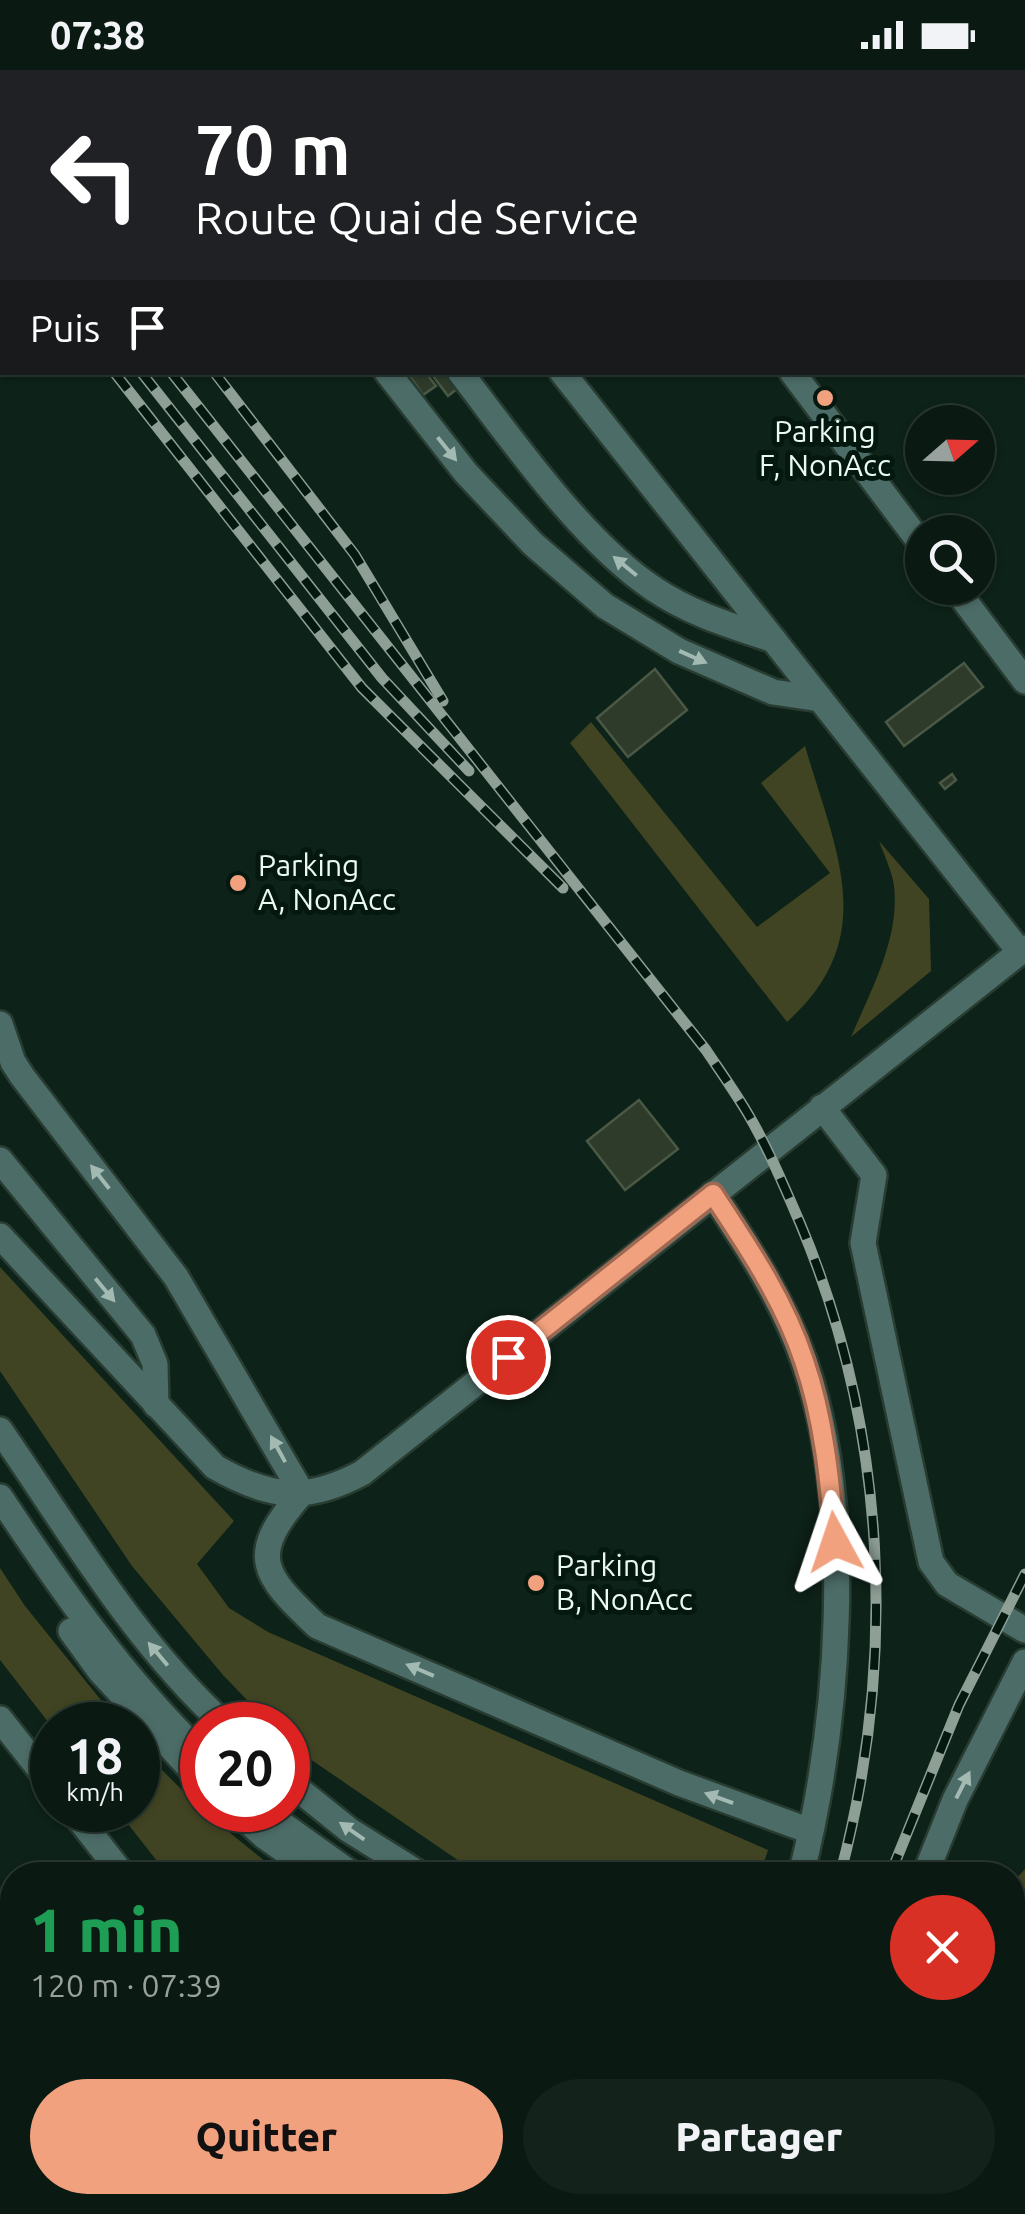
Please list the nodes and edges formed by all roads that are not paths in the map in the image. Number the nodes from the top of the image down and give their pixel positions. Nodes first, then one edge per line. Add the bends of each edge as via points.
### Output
1 (389, 375) edge
2 (462, 375) edge
3 (564, 375) edge
4 (794, 375) edge
5 (905, 522) edge
6 (967, 605) edge
7 (774, 640) junction
8 (1025, 680) edge
9 (820, 699) junction
10 (1022, 950) edge
11 (0, 1024) edge
12 (822, 1108) junction
13 (0, 1160) edge
14 (713, 1194) junction
15 (0, 1236) edge
16 (156, 1405) junction
17 (0, 1430) edge
18 (302, 1493) junction
19 (0, 1497) edge
20 (0, 1528) edge
21 (1025, 1630) edge
22 (1025, 1662) edge
23 (199, 1702) edge
24 (0, 1719) edge
25 (180, 1734) edge
26 (30, 1757) edge
27 (180, 1757) edge
28 (310, 1799) edge
29 (810, 1831) junction
30 (89, 1832) edge
31 (260, 1832) edge
32 (293, 1832) edge
33 (113, 1862) edge
34 (301, 1862) edge
35 (335, 1862) edge
36 (400, 1862) edge
37 (804, 1862) edge
38 (929, 1862) edge

1 -> 9 lane via 466,474 532,544 605,606 679,651 773,692
7 -> 2 lane via 702,616 608,552
3 - 7 lane
4 - 5 lane
6 - 8 lane
7 - 9 lane
9 - 10 lane
10 - 12 lane
18 -> 11 lane via 176,1278 22,1076
12 - 14 lane
12 - 21 lane via 874,1175 863,1243 931,1562 948,1584
13 -> 16 lane via 143,1335 155,1364
14 - 18 lane via 362,1473 336,1488
14 - 29 lane via 760,1265 794,1335 829,1477 834,1643
15 - 16 lane
16 - 18 lane via 214,1466 265,1490
23 -> 17 lane via 132,1622
29 -> 18 lane via 679,1783 318,1626 277,1588 268,1564 280,1518
19 - 25 lane via 92,1632
20 - 27 lane via 100,1671
38 -> 22 lane
24 - 26 lane
36 -> 28 lane
29 - 37 lane
30 - 33 lane
31 - 34 lane
32 - 35 lane

